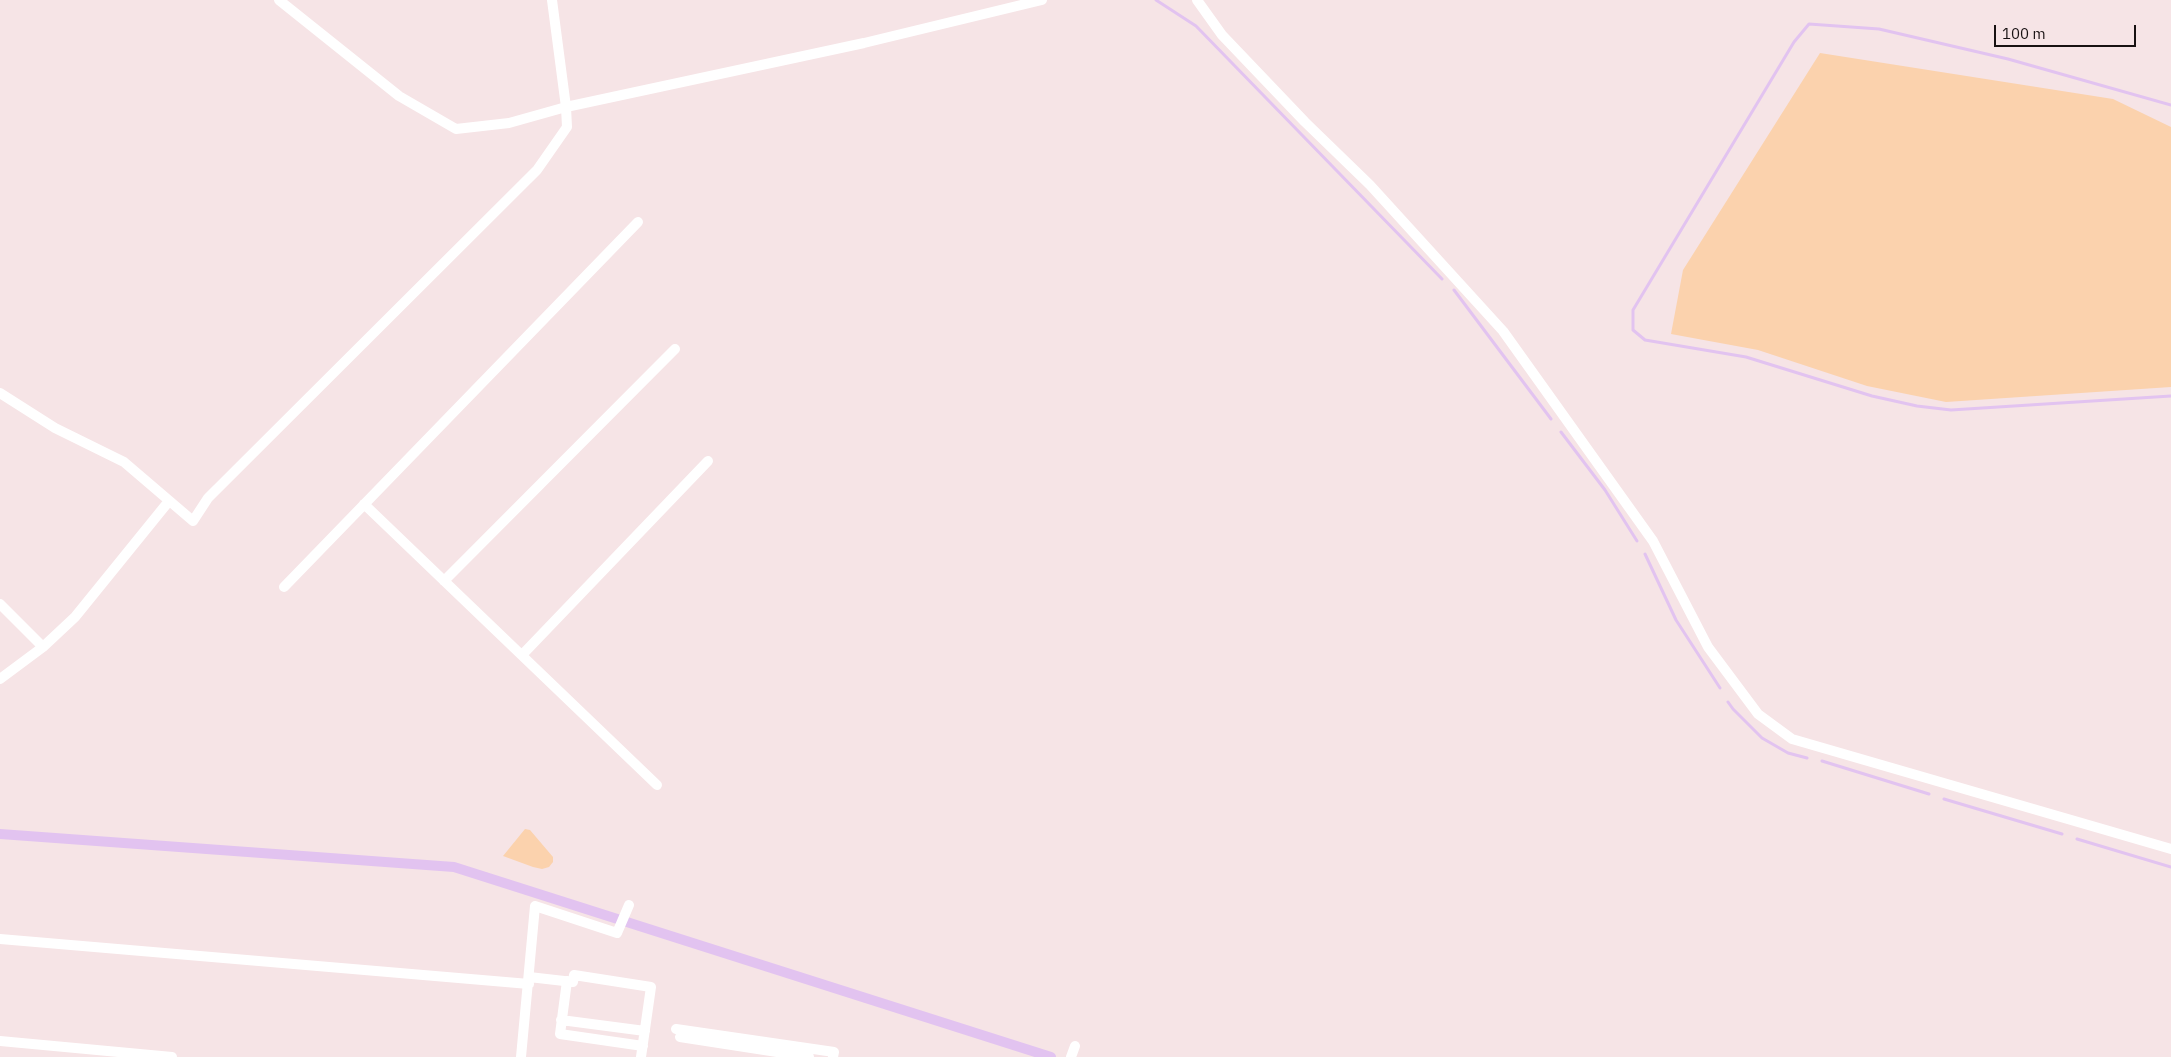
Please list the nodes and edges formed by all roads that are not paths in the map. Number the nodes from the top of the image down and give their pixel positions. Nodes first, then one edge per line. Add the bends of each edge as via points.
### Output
1 (279, 0) edge
2 (552, 0) edge
3 (1042, 0) edge
4 (1197, 0) edge
5 (566, 107) junction
6 (638, 222) dead end
7 (675, 349) dead end
8 (0, 393) edge
9 (708, 461) dead end
10 (169, 501) junction
11 (364, 504) junction
12 (444, 581) junction
13 (284, 587) dead end
14 (0, 604) edge
15 (43, 648) junction
16 (522, 655) junction
17 (0, 679) edge
18 (658, 785) dead end
19 (2171, 849) edge
20 (629, 905) dead end
21 (0, 939) edge
22 (529, 981) junction
23 (567, 981) junction
24 (562, 1020) junction
25 (645, 1031) junction
26 (0, 1041) edge
27 (643, 1046) junction
28 (1075, 1046) dead end
29 (172, 1057) edge
30 (520, 1057) edge
31 (641, 1057) edge
32 (809, 1057) edge
33 (833, 1057) edge
34 (1071, 1057) edge

1 - 5 street via 399,96 456,129 509,123
2 - 5 street
3 - 5 street via 864,43
4 - 19 street via 1222,35 1370,185 1503,331 1653,541 1708,647 1758,714 1792,739
5 - 10 street via 567,127 537,170 208,498 193,521
6 - 11 street
7 - 12 street
8 - 10 street via 55,428 124,462
9 - 16 street
10 - 15 street via 75,617
11 - 12 street
11 - 13 street
12 - 16 street
14 - 15 street
15 - 17 street
16 - 18 street
20 - 22 street via 617,933 535,906
21 - 22 street
22 - 23 street
22 - 30 street
23 - 24 street
23 - 25 street via 573,982 574,975 651,987
24 - 25 street
24 - 27 street via 560,1034
25 - 27 street
26 - 29 street
27 - 31 street
28 - 34 street
32 - 33 street via 678,1033 834,1052

